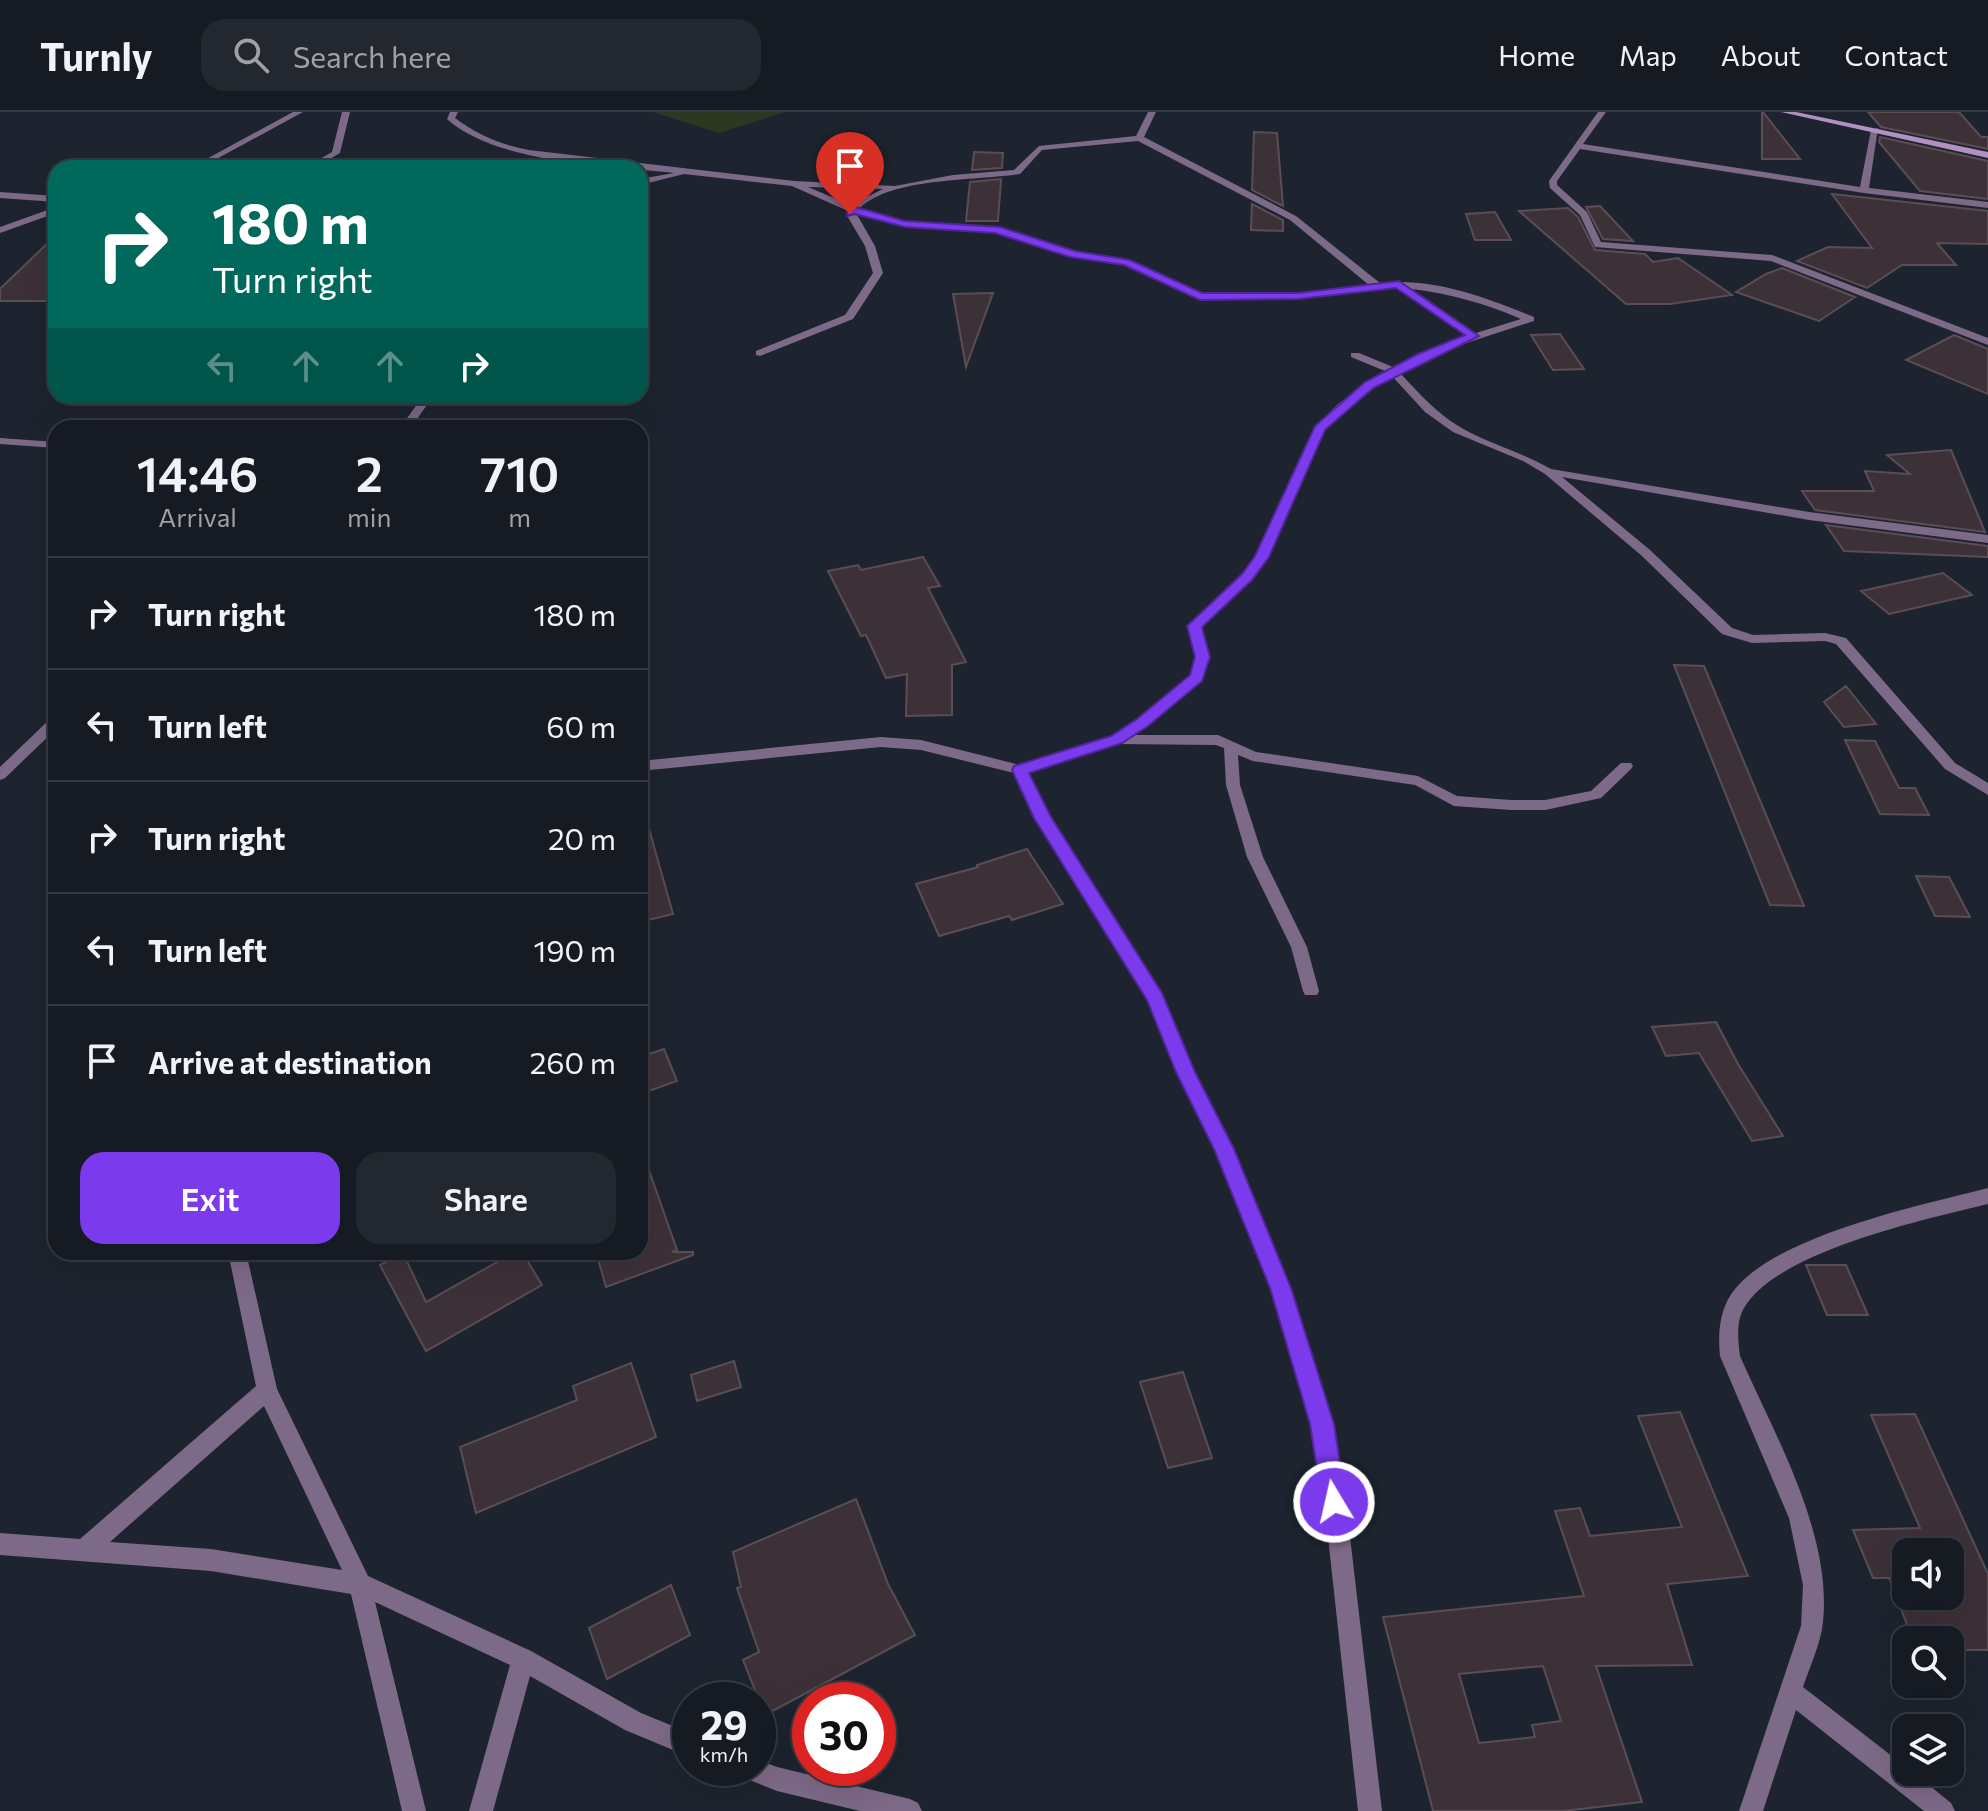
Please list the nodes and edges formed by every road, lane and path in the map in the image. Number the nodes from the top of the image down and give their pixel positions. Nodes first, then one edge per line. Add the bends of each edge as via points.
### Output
1 (299, 112) edge
2 (346, 112) edge
3 (454, 112) edge
4 (1152, 112) edge
5 (1602, 112) edge
6 (1785, 112) edge
7 (1875, 130) junction
8 (1139, 138) junction
9 (1578, 146) junction
10 (1988, 155) edge
11 (209, 160) edge
12 (323, 160) edge
13 (580, 160) edge
14 (648, 167) edge
15 (693, 171) junction
16 (648, 180) edge
17 (794, 184) junction
18 (899, 187) junction
19 (1864, 190) junction
20 (0, 195) edge
21 (48, 198) edge
22 (1988, 205) edge
23 (852, 209) junction
24 (48, 213) edge
25 (0, 230) edge
26 (1399, 284) junction
27 (1378, 287) junction
28 (1474, 336) junction
29 (1988, 342) edge
30 (760, 353) dead end
31 (1355, 355) dead end
32 (1393, 371) junction
33 (0, 441) edge
34 (48, 444) edge
35 (1549, 472) junction
36 (1988, 539) edge
37 (48, 729) edge
38 (1117, 739) junction
39 (1231, 746) junction
40 (648, 765) edge
41 (1626, 766) dead end
42 (1020, 770) junction
43 (0, 775) edge
44 (1988, 790) edge
45 (1311, 991) dead end
46 (1988, 1196) edge
47 (239, 1260) edge
48 (267, 1390) junction
49 (0, 1544) edge
50 (82, 1552) junction
51 (360, 1584) junction
52 (523, 1659) junction
53 (1792, 1692) junction
54 (672, 1738) edge
55 (776, 1779) edge
56 (414, 1811) edge
57 (481, 1811) edge
58 (910, 1811) edge
59 (1370, 1811) edge
60 (1751, 1811) edge
61 (1943, 1811) edge

1 - 11 street
2 - 12 street via 336,153
3 - 13 street via 451,119 499,148
4 - 8 street
5 - 9 street
6 - 7 street
7 - 10 street
7 - 19 street
8 - 18 street via 1039,148 1017,172
8 - 27 street via 1293,218
9 - 19 street
9 - 29 street via 1553,186 1584,214 1598,245 1772,258
14 - 15 street
15 - 16 street
15 - 17 street
17 - 18 street
17 - 23 street
18 - 23 street
19 - 22 street
20 - 21 street
23 - 27 street via 905,224 996,230 1074,254 1116,259 1200,297 1298,296
23 - 30 street via 878,273 863,297 849,317
24 - 25 street
26 - 27 street
26 - 28 street
26 - 28 street via 1461,293 1530,319
28 - 32 street
31 - 32 street
32 - 35 street via 1429,410 1457,430
32 - 38 street via 1320,428 1262,557 1194,626 1202,657 1197,677
33 - 34 street
35 - 36 street via 1809,516
35 - 44 street via 1646,553 1727,631 1752,639 1841,641 1950,766
37 - 43 street
38 - 39 street via 1218,740
38 - 42 street
39 - 41 street via 1306,766 1418,781 1454,801 1511,805 1596,795
39 - 45 street via 1233,785 1251,846 1299,947
40 - 42 street via 881,742 921,745
42 - 59 street via 1043,818 1156,998 1280,1288 1322,1424
46 - 53 street via 1824,1244 1764,1275 1738,1300 1727,1330 1730,1356 1800,1518 1814,1585 1812,1626
47 - 48 street
48 - 50 street
48 - 51 street
49 - 50 street
50 - 51 street via 211,1560
51 - 52 street
51 - 56 street
52 - 54 street via 633,1722
52 - 57 street
53 - 60 street
53 - 61 street
55 - 58 street

